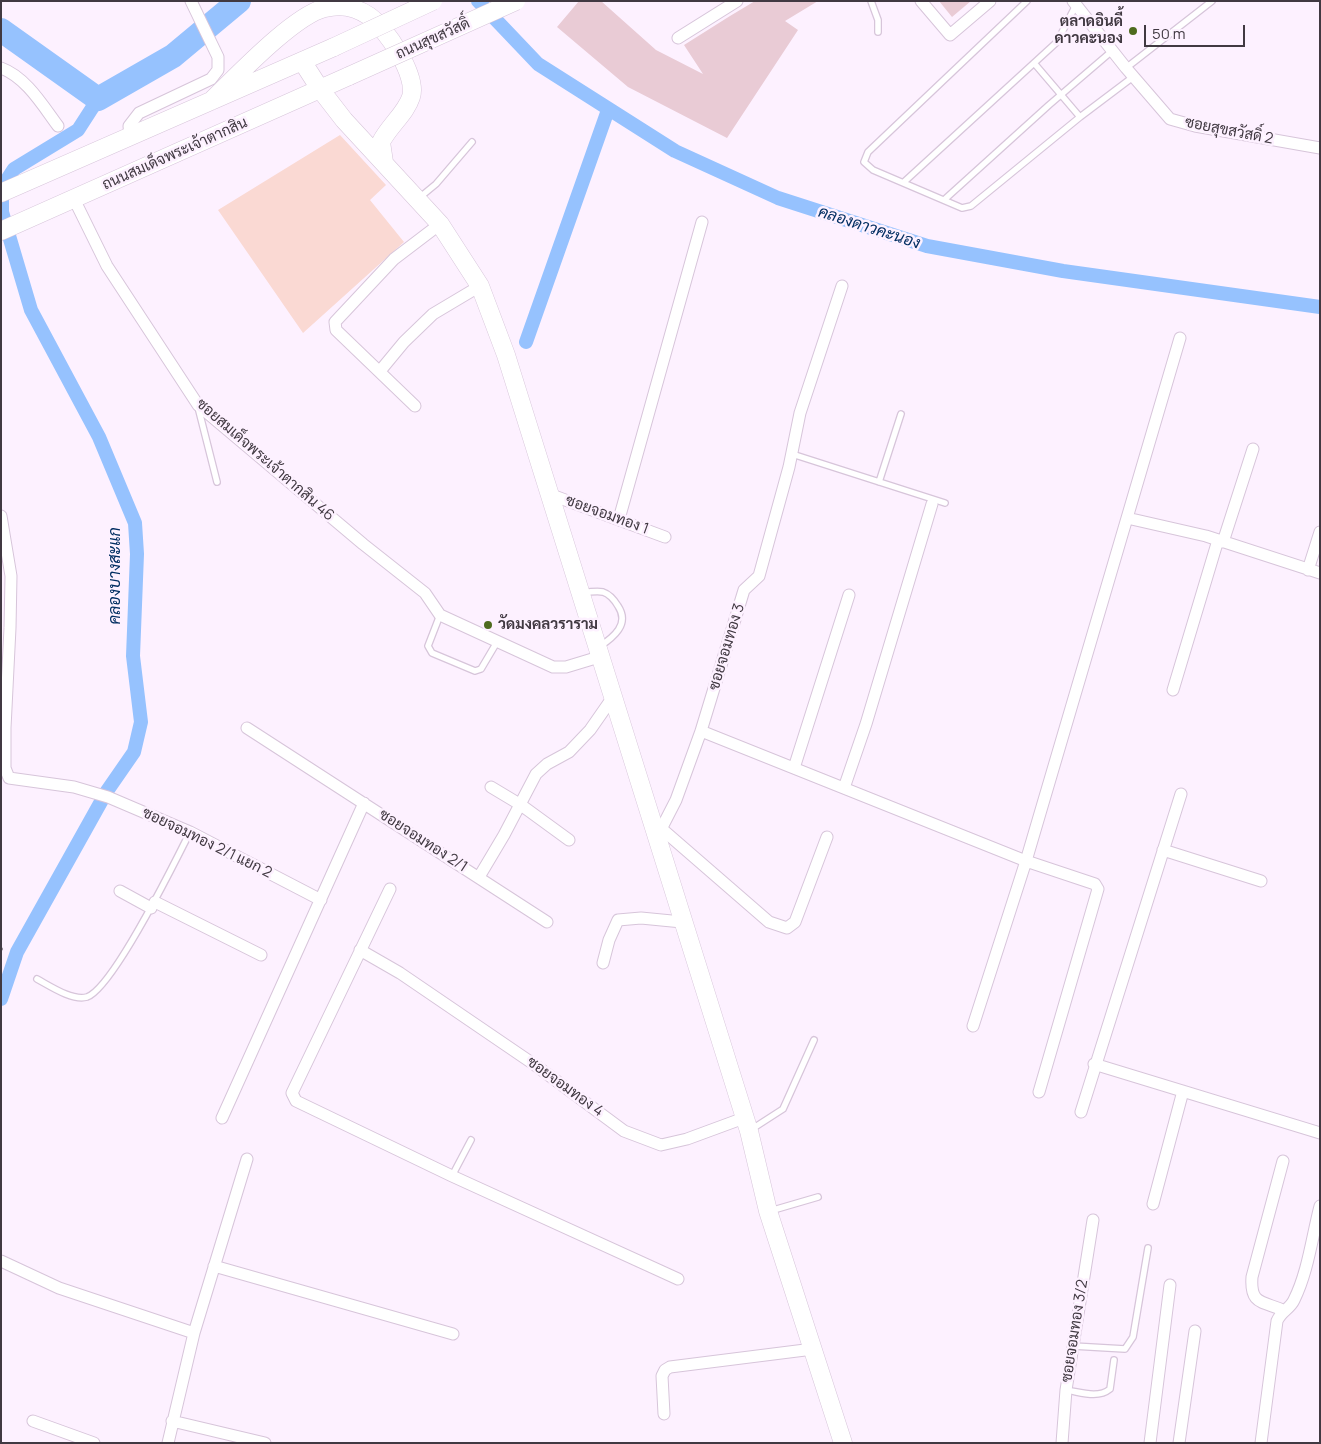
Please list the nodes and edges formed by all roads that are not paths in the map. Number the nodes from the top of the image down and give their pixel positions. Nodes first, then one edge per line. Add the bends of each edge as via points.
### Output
1 (191, 1) edge
2 (433, 1) edge
3 (516, 1) edge
4 (737, 1) edge
5 (871, 1) edge
6 (921, 1) edge
7 (990, 1) edge
8 (1027, 1) edge
9 (1212, 1) edge
10 (1075, 3) edge
11 (878, 32) dead end
12 (678, 38) dead end
13 (1112, 51) junction
14 (302, 61) junction
15 (1034, 63) junction
16 (1, 68) edge
17 (1130, 72) junction
18 (349, 76) joint
19 (320, 90) junction
20 (1062, 94) junction
21 (211, 101) junction
22 (1080, 117) junction
23 (58, 126) dead end
24 (130, 137) junction
25 (472, 142) dead end
26 (1319, 145) edge
27 (384, 162) junction
28 (904, 182) junction
29 (1, 193) edge
30 (74, 199) junction
31 (418, 199) junction
32 (944, 200) junction
33 (702, 222) dead end
34 (440, 224) junction
35 (1, 231) edge
36 (480, 286) junction
37 (842, 286) dead end
38 (1180, 338) dead end
39 (380, 371) junction
40 (198, 405) junction
41 (415, 406) dead end
42 (902, 414) dead end
43 (1252, 450) dead end
44 (791, 454) junction
45 (217, 482) dead end
46 (879, 482) junction
47 (549, 494) junction
48 (945, 503) dead end
49 (932, 504) dead end
50 (1127, 518) junction
51 (619, 519) junction
52 (2, 520) edge
53 (1320, 532) edge
54 (665, 537) dead end
55 (1221, 541) junction
56 (1314, 572) edge
57 (581, 593) junction
58 (6, 594) edge
59 (849, 595) dead end
60 (440, 615) junction
61 (497, 642) junction
62 (598, 653) junction
63 (4, 688) edge
64 (1173, 690) dead end
65 (613, 697) junction
66 (247, 728) dead end
67 (701, 731) junction
68 (794, 768) junction
69 (490, 787) dead end
70 (844, 788) junction
71 (1181, 794) dead end
72 (364, 803) junction
73 (521, 805) junction
74 (190, 832) junction
75 (659, 835) junction
76 (827, 837) dead end
77 (569, 840) dead end
78 (1163, 850) junction
79 (1026, 861) junction
80 (479, 877) junction
81 (1261, 881) dead end
82 (390, 889) dead end
83 (120, 891) dead end
84 (321, 900) junction
85 (153, 905) junction
86 (547, 922) dead end
87 (682, 922) junction
88 (360, 950) junction
89 (261, 955) dead end
90 (603, 963) dead end
91 (37, 979) dead end
92 (973, 1026) dead end
93 (814, 1040) dead end
94 (1094, 1064) junction
95 (1184, 1091) junction
96 (1039, 1092) dead end
97 (1081, 1112) dead end
98 (222, 1118) dead end
99 (746, 1125) junction
100 (1320, 1133) edge
101 (471, 1140) dead end
102 (247, 1159) dead end
103 (1283, 1161) dead end
104 (452, 1176) junction
105 (818, 1197) dead end
106 (1153, 1204) dead end
107 (1320, 1206) edge
108 (768, 1211) junction
109 (1093, 1220) dead end
110 (1148, 1248) dead end
111 (1, 1262) edge
112 (214, 1266) junction
113 (678, 1279) dead end
114 (1170, 1285) dead end
115 (1284, 1310) junction
116 (1196, 1331) dead end
117 (194, 1333) junction
118 (453, 1334) dead end
119 (1073, 1346) junction
120 (813, 1349) junction
121 (1114, 1360) dead end
122 (1066, 1390) junction
123 (664, 1414) dead end
124 (33, 1421) dead end
125 (172, 1421) junction
126 (94, 1443) edge
127 (168, 1443) edge
128 (265, 1443) edge
129 (843, 1443) edge
130 (1062, 1443) edge
131 (1150, 1443) edge
132 (1179, 1443) edge
133 (1261, 1443) edge

1 - 24 street via 218,57 218,70 211,78 139,113 129,126
2 - 14 main road, bridge
3 - 18 main road, ถนนสุขสวัสดิ์, bridge
4 - 12 street
5 - 11 lane via 878,20
6 - 7 street via 950,35
8 - 28 lane via 868,152 864,162 873,170
9 - 17 lane
10 - 13 street, ซอยสุขสวัสดิ์ 2
10 - 15 lane via 1058,42
13 - 17 street, ซอยสุขสวัสดิ์ 2
13 - 20 lane
14 - 19 main road
14 - 21 main road
15 - 20 lane
15 - 28 lane
16 - 23 street via 32,91
17 - 22 lane
17 - 26 street, ซอยสุขสวัสดิ์ 2 via 1170,119 1195,126
18 - 19 main road, ถนนสมเด็จพระเจ้าตากสิน
19 - 27 main road
19 - 30 main road, ถนนสมเด็จพระเจ้าตากสิน
20 - 22 lane
20 - 32 lane
21 - 24 main road
21 - 27 main road via 301,20 324,8 345,6 369,16 406,64 411,78 411,98 381,142
22 - 32 lane via 971,206 962,208
24 - 29 main road
25 - 31 lane via 436,184
27 - 31 main road
28 - 32 lane
30 - 35 main road, ถนนสมเด็จพระเจ้าตากสิน
30 - 40 street, ซอยสมเด็จพระเจ้าตากสิน 46 via 107,266
31 - 34 main road
33 - 51 street
34 - 36 main road
34 - 39 street via 394,259 335,322 336,330
36 - 39 street via 433,314
36 - 47 main road via 506,355
37 - 44 street, ซอยจอมทอง 3 via 800,413
38 - 50 street
39 - 41 street
40 - 45 lane
40 - 60 street, ซอยสมเด็จพระเจ้าตากสิน 46 via 425,593
42 - 46 lane
43 - 55 street
44 - 46 lane
44 - 67 street, ซอยจอมทอง 3 via 759,576 744,590
46 - 48 lane
47 - 51 street, ซอยจอมทอง 1
47 - 57 main road
49 - 70 street
50 - 55 street
50 - 79 street
51 - 54 street, ซอยจอมทอง 1
52 - 58 street, ซอยจอมทอง 2/1 แยก 2 via 11,576
53 - 56 street
55 - 56 street
55 - 64 street
57 - 62 main road
57 - 62 lane via 603,592 622,611 620,629
58 - 63 street, ซอยจอมทอง 2/1 แยก 2
59 - 68 street
60 - 61 street
60 - 61 lane via 428,646 432,653 475,671 481,669
61 - 62 street via 553,667 566,668
62 - 65 main road
63 - 74 street, ซอยจอมทอง 2/1 แยก 2 via 5,773 9,778 92,792
65 - 73 street, ซอยจอมทอง 2/1 via 590,730 569,752 536,774
65 - 75 main road
66 - 72 street
67 - 68 street
67 - 75 street, ซอยจอมทอง 3 via 676,800
68 - 70 street
69 - 73 street
70 - 79 street
71 - 78 street
72 - 80 street, ซอยจอมทอง 2/1
72 - 84 street, ซอยจอมทอง 2/1
73 - 77 street
73 - 80 street, ซอยจอมทอง 2/1
74 - 84 street, ซอยจอมทอง 2/1 แยก 2
74 - 85 lane
75 - 76 street via 769,922 787,928 795,922
75 - 87 main road
78 - 81 street
78 - 94 street
79 - 92 street
79 - 96 street via 1095,884 1098,889
80 - 86 street
82 - 88 street
83 - 85 street
84 - 98 street, ซอยจอมทอง 2/1
85 - 89 street
85 - 91 lane via 105,983 96,991 86,997 73,996
87 - 90 street via 641,918 618,920
87 - 99 main road
88 - 99 street, ซอยจอมทอง 4 via 400,973 535,1065 624,1131 661,1145
88 - 104 street via 292,1093 293,1097
93 - 99 lane via 783,1109
94 - 95 street
94 - 97 street
95 - 100 street
95 - 106 street
99 - 108 main road
101 - 104 lane
102 - 112 street
103 - 115 street via 1251,1290 1258,1299
104 - 113 street
105 - 108 lane
107 - 115 street via 1301,1281 1294,1300
108 - 120 main road
109 - 119 street, ซอยจอมทอง 3/2
110 - 119 lane via 1129,1346 1125,1349
111 - 117 street via 59,1288
112 - 117 street
112 - 118 street
114 - 131 street
115 - 133 street via 1278,1321
116 - 132 street
117 - 125 street
119 - 122 street, ซอยจอมทอง 3/2
120 - 123 street via 665,1370 662,1376
120 - 129 main road
121 - 122 lane via 1110,1389 1105,1394
122 - 130 street, ซอยจอมทอง 3/2
124 - 126 street
125 - 127 street
125 - 128 street

